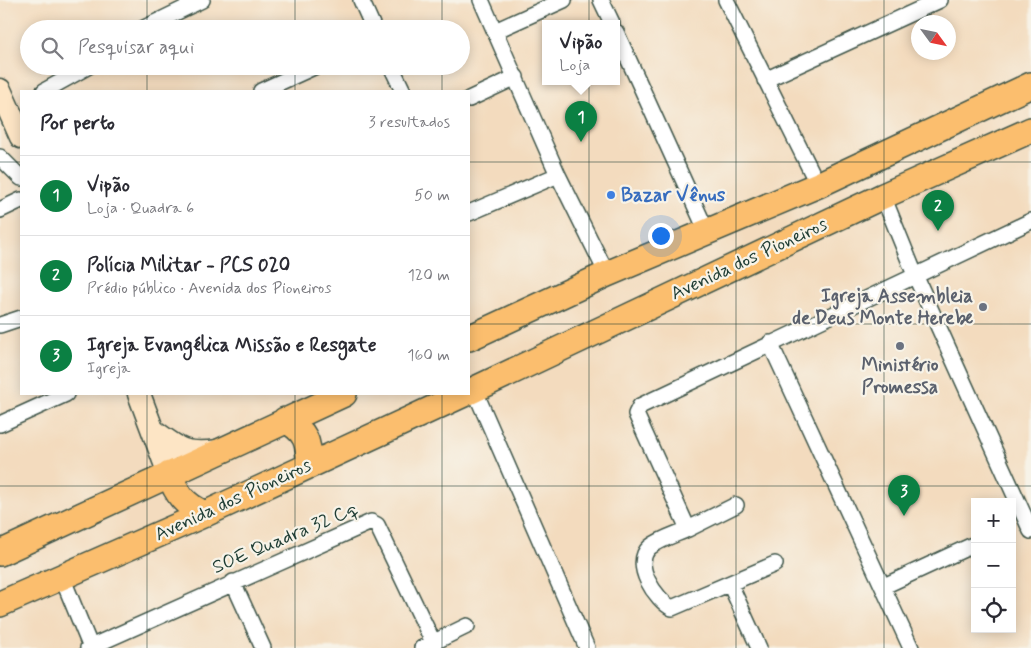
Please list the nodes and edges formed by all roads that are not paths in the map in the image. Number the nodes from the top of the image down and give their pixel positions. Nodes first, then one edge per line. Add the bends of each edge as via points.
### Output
1 (202, 0) edge
2 (361, 0) edge
3 (481, 0) edge
4 (564, 0) edge
5 (601, 0) edge
6 (726, 0) edge
7 (940, 0) edge
8 (161, 20) edge
9 (370, 20) edge
10 (611, 20) edge
11 (495, 31) junction
12 (620, 41) edge
13 (73, 75) edge
14 (296, 75) edge
15 (395, 75) edge
16 (516, 77) junction
17 (765, 80) junction
18 (1031, 85) edge
19 (46, 90) edge
20 (263, 90) edge
21 (403, 90) edge
22 (470, 99) edge
23 (10, 101) edge
24 (1031, 130) edge
25 (20, 134) edge
26 (0, 157) edge
27 (558, 175) junction
28 (20, 177) edge
29 (818, 185) junction
30 (883, 196) junction
31 (20, 200) edge
32 (0, 210) edge
33 (470, 213) edge
34 (1031, 221) edge
35 (707, 232) junction
36 (608, 274) junction
37 (915, 275) junction
38 (20, 318) edge
39 (0, 325) edge
40 (470, 338) edge
41 (770, 343) junction
42 (470, 390) edge
43 (470, 392) edge
44 (64, 395) edge
45 (139, 395) edge
46 (342, 395) edge
47 (458, 395) edge
48 (285, 420) junction
49 (0, 424) edge
50 (154, 431) junction
51 (220, 450) junction
52 (309, 464) junction
53 (170, 474) junction
54 (736, 505) dead end
55 (205, 514) junction
56 (1025, 524) edge
57 (688, 529) junction
58 (971, 546) edge
59 (0, 553) edge
60 (774, 564) dead end
61 (62, 577) junction
62 (233, 582) junction
63 (730, 584) junction
64 (884, 586) junction
65 (0, 604) edge
66 (467, 626) dead end
67 (428, 645) edge
68 (90, 648) edge
69 (263, 648) edge
70 (587, 648) edge
71 (760, 648) edge
72 (911, 648) edge

1 - 8 street
2 - 9 street
3 - 11 street
4 - 11 street
5 - 10 street
6 - 17 street
7 - 17 street
11 - 16 street
12 - 35 street
13 - 19 street
14 - 20 street
15 - 21 street
16 - 22 street
16 - 27 street
17 - 29 street
18 - 29 main road, Avenida dos Pioneiros
23 - 25 street
24 - 30 main road, Avenida dos Pioneiros
26 - 28 street
27 - 33 street
27 - 36 street
29 - 35 main road, Avenida dos Pioneiros
30 - 37 street
30 - 42 main road, Avenida dos Pioneiros
31 - 32 street
34 - 37 street
35 - 36 main road, Avenida dos Pioneiros
36 - 40 main road, Avenida dos Pioneiros
37 - 41 street
37 - 56 street
38 - 39 street
41 - 57 street via 636,410
41 - 64 street
43 - 70 street
44 - 49 street
45 - 50 street
46 - 48 main road
47 - 52 main road, Avenida dos Pioneiros
48 - 51 main road
48 - 52 main road via 301,430 308,444
50 - 51 street via 180,449 194,454
50 - 53 street
51 - 53 main road
52 - 55 main road, Avenida dos Pioneiros
53 - 55 main road via 182,500
53 - 59 main road
54 - 57 street
55 - 61 main road, Avenida dos Pioneiros
57 - 63 street via 650,547 644,555 644,570 660,600 672,608
58 - 64 street
60 - 63 street
61 - 65 main road, Avenida dos Pioneiros
61 - 68 street, SOE Quadra 32 Cq
62 - 67 street, SOE Quadra 32 Cq via 370,522 377,525
62 - 68 street, SOE Quadra 32 Cq
62 - 69 street
63 - 71 street
64 - 72 street
66 - 67 street

